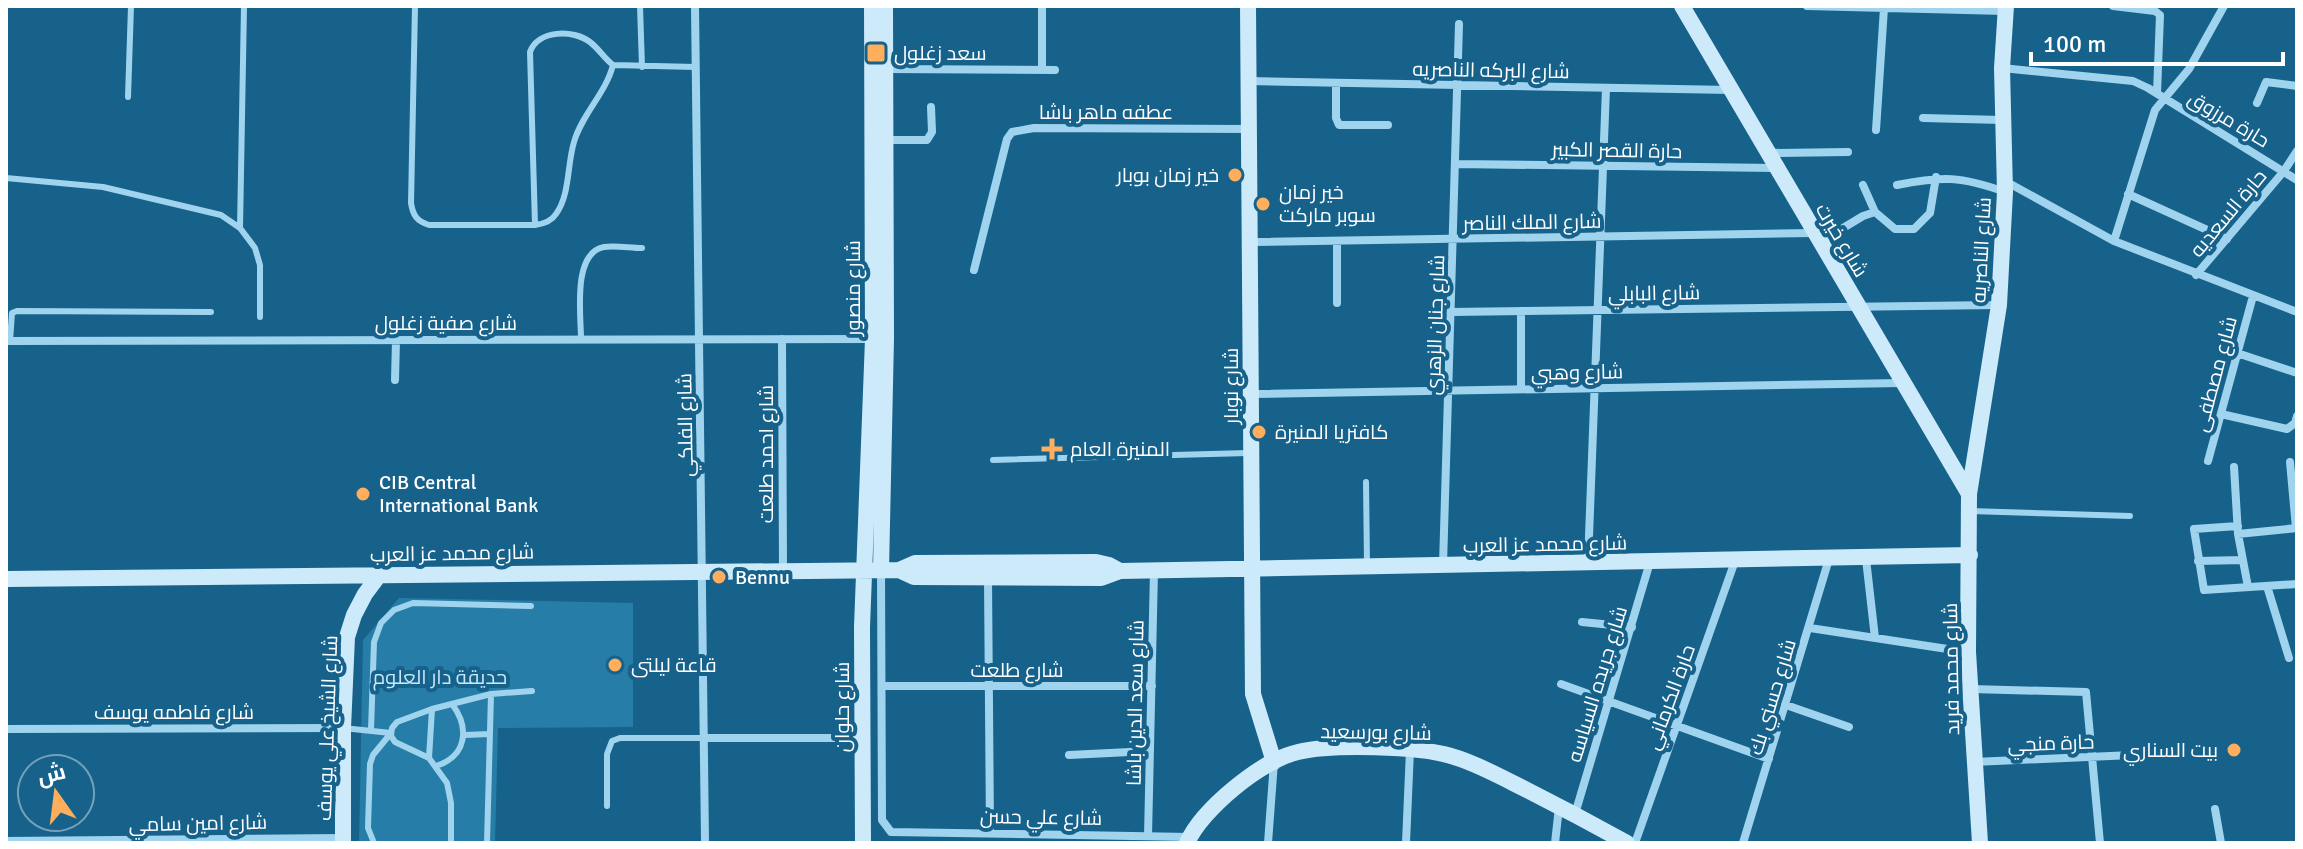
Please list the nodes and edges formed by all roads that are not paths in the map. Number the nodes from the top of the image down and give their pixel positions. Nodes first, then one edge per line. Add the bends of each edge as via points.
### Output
1 (131, 6) edge
2 (244, 6) edge
3 (415, 6) edge
4 (640, 6) edge
5 (695, 6) edge
6 (872, 6) edge
7 (885, 6) edge
8 (1042, 6) edge
9 (1248, 6) edge
10 (1682, 6) edge
11 (1807, 6) edge
12 (1844, 6) edge
13 (2113, 6) edge
14 (2224, 6) edge
15 (1884, 8) junction
16 (1963, 8) edge
17 (2006, 8) edge
18 (1459, 24) dead end
19 (613, 65) junction
20 (642, 67) junction
21 (696, 67) junction
22 (2002, 68) junction
23 (885, 69) junction
24 (1042, 70) junction
25 (1055, 70) dead end
26 (1249, 81) junction
27 (1336, 83) junction
28 (1458, 85) junction
29 (2297, 86) edge
30 (1606, 88) junction
31 (1731, 90) junction
32 (2160, 95) junction
33 (128, 97) dead end
34 (2257, 103) dead end
35 (931, 107) dead end
36 (1923, 118) dead end
37 (2002, 120) junction
38 (1388, 125) dead end
39 (1248, 129) junction
40 (1876, 130) dead end
41 (886, 140) junction
42 (2297, 151) edge
43 (1848, 152) dead end
44 (1768, 153) junction
45 (1456, 164) junction
46 (1603, 166) junction
47 (1777, 168) junction
48 (2284, 171) junction
49 (1936, 177) junction
50 (6, 178) edge
51 (2297, 180) edge
52 (1863, 185) dead end
53 (1897, 185) dead end
54 (2005, 186) junction
55 (2128, 194) junction
56 (1878, 214) junction
57 (535, 225) junction
58 (240, 228) junction
59 (1600, 237) junction
60 (1817, 238) junction
61 (1454, 239) junction
62 (2227, 239) junction
63 (1337, 241) junction
64 (2114, 241) junction
65 (1250, 242) junction
66 (642, 248) dead end
67 (974, 270) dead end
68 (2196, 275) junction
69 (2253, 296) junction
70 (1337, 303) dead end
71 (1858, 305) junction
72 (1999, 305) junction
73 (1597, 310) junction
74 (1521, 311) junction
75 (211, 312) dead end
76 (1451, 312) junction
77 (2297, 312) edge
78 (260, 317) dead end
79 (880, 338) junction
80 (581, 339) junction
81 (700, 339) junction
82 (782, 339) junction
83 (396, 340) junction
84 (8, 341) edge
85 (2237, 353) junction
86 (2297, 373) edge
87 (395, 380) dead end
88 (1903, 383) junction
89 (1594, 388) junction
90 (1521, 389) junction
91 (1449, 391) junction
92 (1252, 394) junction
93 (2221, 414) junction
94 (2296, 420) edge
95 (1252, 452) junction
96 (993, 460) dead end
97 (2208, 461) dead end
98 (2290, 462) dead end
99 (2234, 467) dead end
100 (1366, 482) dead end
101 (1969, 494) junction
102 (1970, 511) junction
103 (2130, 516) dead end
104 (2296, 528) edge
105 (2238, 530) junction
106 (1970, 555) junction
107 (1829, 559) junction
108 (1866, 559) junction
109 (2242, 560) junction
110 (1735, 561) junction
111 (2198, 561) junction
112 (1650, 562) junction
113 (1588, 563) junction
114 (1443, 566) junction
115 (1367, 567) junction
116 (1252, 569) junction
117 (702, 570) junction
118 (783, 570) junction
119 (873, 570) junction
120 (899, 570) junction
121 (1120, 571) junction
122 (1154, 571) junction
123 (380, 574) junction
124 (988, 577) junction
125 (6, 579) edge
126 (2297, 584) edge
127 (2267, 586) junction
128 (2248, 587) junction
129 (531, 606) dead end
130 (1582, 622) dead end
131 (1632, 627) junction
132 (1810, 628) junction
133 (1875, 638) junction
134 (1968, 652) junction
135 (2289, 658) dead end
136 (1561, 684) dead end
137 (882, 686) junction
138 (990, 686) junction
139 (1152, 686) junction
140 (1970, 689) junction
141 (532, 691) dead end
142 (491, 694) junction
143 (1609, 700) junction
144 (452, 704) junction
145 (1786, 705) junction
146 (432, 709) junction
147 (1677, 725) junction
148 (1849, 727) dead end
149 (343, 728) junction
150 (6, 729) edge
151 (371, 730) junction
152 (391, 733) junction
153 (490, 734) junction
154 (465, 735) junction
155 (704, 738) junction
156 (863, 738) junction
157 (1410, 750) junction
158 (1150, 751) junction
159 (2177, 753) dead end
160 (1069, 755) dead end
161 (429, 758) junction
162 (2091, 758) junction
163 (1769, 759) junction
164 (1274, 762) junction
165 (1973, 762) junction
166 (436, 766) junction
167 (607, 806) dead end
168 (1559, 806) junction
169 (2215, 809) dead end
170 (1575, 814) junction
171 (990, 832) junction
172 (1148, 836) junction
173 (1046, 838) edge
174 (343, 840) edge
175 (1188, 840) edge
176 (6, 841) edge
177 (228, 841) edge
178 (374, 843) edge
179 (451, 843) edge
180 (487, 843) edge
181 (705, 843) edge
182 (863, 843) edge
183 (1268, 843) edge
184 (1406, 843) edge
185 (1555, 843) edge
186 (1627, 843) edge
187 (1635, 843) edge
188 (1743, 843) edge
189 (1980, 843) edge
190 (2100, 843) edge
191 (2221, 843) edge

1 - 33 lane
2 - 58 lane
3 - 57 lane via 413,214 429,225
4 - 20 lane
5 - 21 street, شارع الفلكي
6 - 79 street, شارع منصور
7 - 23 street, شارع منصور
8 - 24 street
9 - 26 street, شارع نوبار
10 - 31 street, شارع خيرت
11 - 12 street
12 - 15 street
13 - 32 street via 2160,15
14 - 32 street via 2189,69
15 - 16 street
15 - 40 street
16 - 17 street
17 - 22 street, شارع الناصريه
18 - 28 street, شارع جنان الزهري
19 - 20 lane
19 - 57 lane via 574,142 556,215
19 - 57 lane via 592,43 575,35 546,35 533,44
20 - 21 lane
21 - 81 street, شارع الفلكي
22 - 32 street, حارة مرزوق via 2133,81
22 - 37 street, شارع الناصريه
23 - 24 street
23 - 41 street, شارع منصور
24 - 25 street
26 - 27 street, شارع البركه الناصريه
26 - 39 street, شارع نوبار
27 - 28 street, شارع البركه الناصريه
27 - 38 street via 1339,125
28 - 30 street, شارع البركه الناصريه
28 - 45 street, شارع جنان الزهري
29 - 34 street via 2266,82
30 - 31 street, شارع البركه الناصريه
30 - 46 street
31 - 44 street, شارع خيرت
32 - 48 street, حارة مرزوق
32 - 55 street
35 - 41 street via 932,132 927,140
36 - 37 street
37 - 54 street, شارع الناصريه
39 - 65 street, شارع نوبار
39 - 67 street, عطفه ماهر باشا via 1012,132
41 - 79 street, شارع منصور
42 - 48 street, حارة السعديه
43 - 44 street
44 - 47 street, شارع خيرت
45 - 46 street, حارة القصر الكبير
45 - 61 street, شارع جنان الزهري
46 - 47 street, حارة القصر الكبير
46 - 59 street
47 - 60 street, شارع خيرت
48 - 51 street, حارة مرزوق
48 - 62 street, حارة السعديه
49 - 53 street
49 - 54 street
49 - 56 street via 1930,213 1920,226 1895,229
50 - 58 lane via 103,187 221,215
52 - 56 street
54 - 64 street
54 - 72 street, شارع الناصريه
55 - 62 street
55 - 64 street
56 - 60 street
58 - 78 lane via 260,265
59 - 60 street, شارع الملك الناصر
59 - 61 street, شارع الملك الناصر
59 - 73 street
60 - 71 street, شارع خيرت
61 - 63 street, شارع الملك الناصر
61 - 76 street, شارع جنان الزهري
62 - 68 street, حارة السعديه
63 - 65 street, شارع الملك الناصر
63 - 70 street
64 - 68 street
65 - 92 street, شارع نوبار
66 - 80 lane via 605,247 588,256 582,273
68 - 69 street
69 - 77 street
69 - 85 street, شارع مصطفى
71 - 72 street, شارع البابلي
71 - 73 street, شارع البابلي
71 - 88 street, شارع خيرت
72 - 101 street, شارع الناصريه
73 - 74 street, شارع البابلي
73 - 89 street
74 - 76 street, شارع البابلي
74 - 90 street
75 - 84 lane via 17,311 10,319
76 - 91 street, شارع جنان الزهري
79 - 82 street, شارع صفية زغلول
79 - 119 street, شارع منصور
80 - 81 street, شارع صفية زغلول
80 - 83 street, شارع صفية زغلول
81 - 82 street, شارع صفية زغلول
81 - 117 street, شارع الفلكي
82 - 118 street, شارع احمد طلعت
83 - 84 street, شارع صفية زغلول
83 - 87 street
85 - 86 street
85 - 93 street, شارع مصطفى
88 - 89 street, شارع وهبي
88 - 101 street, شارع خيرت
89 - 90 street, شارع وهبي
89 - 113 street
90 - 91 street, شارع وهبي
91 - 92 street, شارع وهبي
91 - 114 street, شارع جنان الزهري
92 - 95 street, شارع نوبار
93 - 94 street via 2287,429
93 - 97 street, شارع مصطفى
95 - 96 lane
95 - 116 street, شارع نوبار
98 - 104 street
99 - 105 street
100 - 115 lane
101 - 102 street, شارع محمد فريد
102 - 103 lane
102 - 106 street, شارع محمد فريد
104 - 105 street
105 - 109 street
105 - 111 street via 2194,529
106 - 108 street, شارع محمد عز العرب
106 - 134 street, شارع محمد فريد
107 - 108 street, شارع محمد عز العرب
107 - 110 street, شارع محمد عز العرب
107 - 132 street, شارع حسني بك
108 - 133 street
109 - 111 street
109 - 128 street
110 - 112 street, شارع محمد عز العرب
110 - 147 street, حارة الكرماني
111 - 128 street via 2204,590
112 - 113 street, شارع محمد عز العرب
112 - 131 street, شارع جريده السياسه
113 - 114 street, شارع محمد عز العرب
114 - 115 street, شارع محمد عز العرب
115 - 116 street, شارع محمد عز العرب
116 - 122 street, شارع محمد عز العرب
116 - 164 street, شارع نوبار via 1253,694
117 - 118 street, شارع محمد عز العرب
117 - 123 street, شارع محمد عز العرب
117 - 155 street, شارع الفلكي
118 - 119 street, شارع محمد عز العرب
119 - 120 street, شارع محمد عز العرب
119 - 137 street
119 - 156 street, شارع حلوان via 862,627
120 - 121 street, شارع محمد عز العرب via 915,563 1096,562
120 - 124 street, شارع محمد عز العرب via 914,577
121 - 122 street, شارع محمد عز العرب
121 - 124 street, شارع محمد عز العرب via 1101,578
122 - 139 street, شارع سعد الدين باشا
123 - 125 street, شارع محمد عز العرب
123 - 149 street, شارع الشيخ علي يوسف via 365,594 347,637
124 - 138 street
126 - 127 street
127 - 128 street
127 - 135 street
129 - 151 lane via 413,603 394,610 381,623 374,642
130 - 131 street
131 - 143 street, شارع جريده السياسه
132 - 133 street
132 - 145 street, شارع حسني بك
133 - 134 street
134 - 140 street, شارع محمد فريد
136 - 143 street
137 - 138 street, شارع طلعت
137 - 171 street, شارع علي حسن via 882,820 891,832
138 - 139 street, شارع طلعت
138 - 171 street
139 - 158 street, شارع سعد الدين باشا
140 - 162 street via 2083,690
140 - 165 street, شارع محمد فريد
141 - 142 lane
142 - 144 lane
142 - 153 lane
143 - 147 street
143 - 170 street, شارع جريده السياسه
144 - 146 lane
144 - 154 lane
145 - 148 street
145 - 163 street, شارع حسني بك
146 - 152 lane via 397,722
146 - 161 lane
147 - 163 street
147 - 187 street, حارة الكرماني
149 - 150 street, شارع فاطمه يوسف
149 - 151 lane
149 - 174 street, شارع الشيخ علي يوسف
151 - 152 lane
152 - 161 lane via 398,744
152 - 178 lane via 370,761 368,828
153 - 154 lane
153 - 180 lane
154 - 166 lane via 458,751
155 - 156 street
155 - 167 lane via 612,741
155 - 181 street, شارع الفلكي
156 - 182 street, شارع حلوان
157 - 164 street, شارع بورسعيد via 1319,748
157 - 168 street, شارع بورسعيد via 1470,762
157 - 184 street
158 - 160 street
158 - 172 street, شارع سعد الدين باشا
159 - 162 street, حارة منجي
161 - 166 lane
162 - 165 street, حارة منجي
162 - 190 street
163 - 188 street, شارع حسني بك
164 - 175 street, شارع بورسعيد via 1234,789
164 - 183 street
165 - 189 street, شارع محمد فريد
166 - 179 lane via 450,793
168 - 170 street, شارع بورسعيد
168 - 185 street
169 - 191 street
170 - 186 street, شارع بورسعيد
171 - 173 street, شارع علي حسن
172 - 173 street, شارع علي حسن
172 - 175 street, شارع علي حسن
174 - 177 street, شارع امين سامي
176 - 177 street, شارع امين سامي

